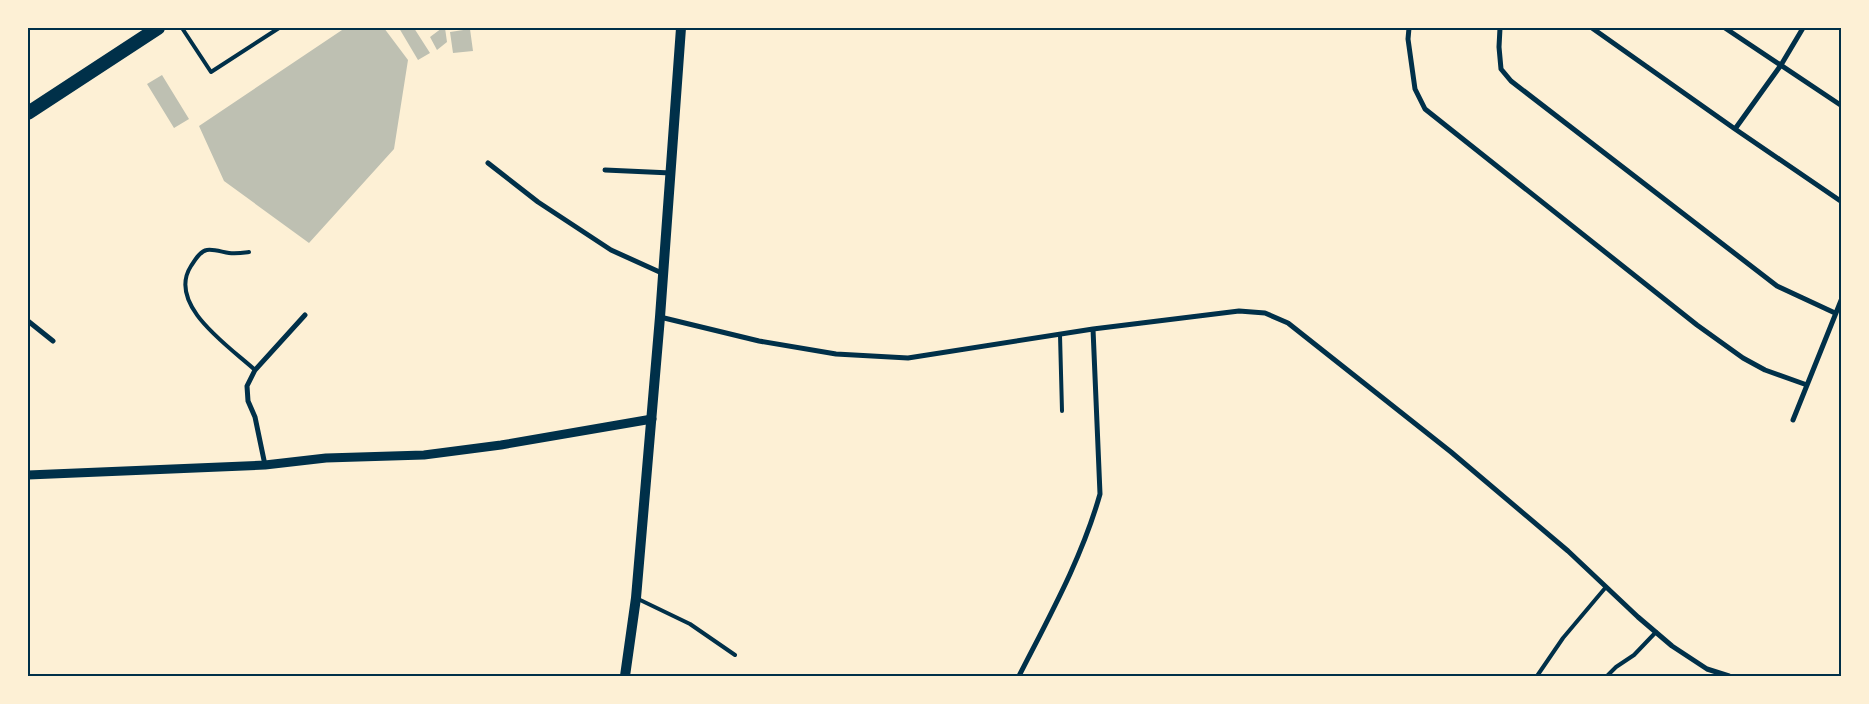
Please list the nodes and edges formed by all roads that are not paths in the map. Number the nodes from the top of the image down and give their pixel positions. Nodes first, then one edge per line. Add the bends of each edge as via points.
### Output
1 (158, 28) edge
2 (182, 28) edge
3 (279, 28) edge
4 (681, 28) edge
5 (1409, 28) edge
6 (1500, 28) edge
7 (1592, 28) edge
8 (1803, 28) edge
9 (1728, 29) edge
10 (1781, 65) junction
11 (1841, 106) edge
12 (28, 113) edge
13 (1735, 129) junction
14 (488, 163) dead end
15 (605, 170) dead end
16 (671, 173) junction
17 (1842, 202) edge
18 (248, 252) dead end
19 (664, 274) junction
20 (1842, 298) edge
21 (1835, 313) junction
22 (305, 315) dead end
23 (660, 317) junction
24 (28, 322) edge
25 (1093, 329) junction
26 (1060, 335) junction
27 (53, 341) dead end
28 (255, 370) junction
29 (1806, 385) junction
30 (1062, 411) dead end
31 (652, 419) junction
32 (1793, 420) dead end
33 (266, 465) junction
34 (28, 474) edge
35 (1606, 587) junction
36 (636, 598) junction
37 (1656, 632) junction
38 (734, 655) dead end
39 (625, 676) edge
40 (1019, 676) edge
41 (1537, 676) edge
42 (1607, 676) edge
43 (1729, 676) edge

1 - 12 highway
2 - 3 lane via 211,72
4 - 16 main road
5 - 29 street via 1415,89 1425,109 1697,325 1757,366
6 - 21 street via 1501,69 1511,81 1777,286
7 - 13 street
8 - 10 street
9 - 10 street
10 - 11 street
10 - 13 street
13 - 17 street
14 - 19 street via 538,202 611,250
15 - 16 street
16 - 19 main road
18 - 28 lane via 202,251 185,278 186,296 206,326
19 - 23 main road
20 - 21 street
21 - 29 street
22 - 28 street
23 - 26 street via 759,341 836,354 908,358
23 - 31 main road
24 - 27 street
25 - 26 street
25 - 35 street via 1239,311 1265,313 1288,323 1451,452
25 - 40 street via 1100,494 1067,580
26 - 30 lane
28 - 33 street via 247,386 248,401
29 - 32 street
31 - 33 street via 424,455 326,458
31 - 36 main road
33 - 34 street
35 - 37 street
35 - 41 lane via 1562,638
36 - 38 lane via 690,624
36 - 39 main road
37 - 42 lane
37 - 43 street via 1707,669

